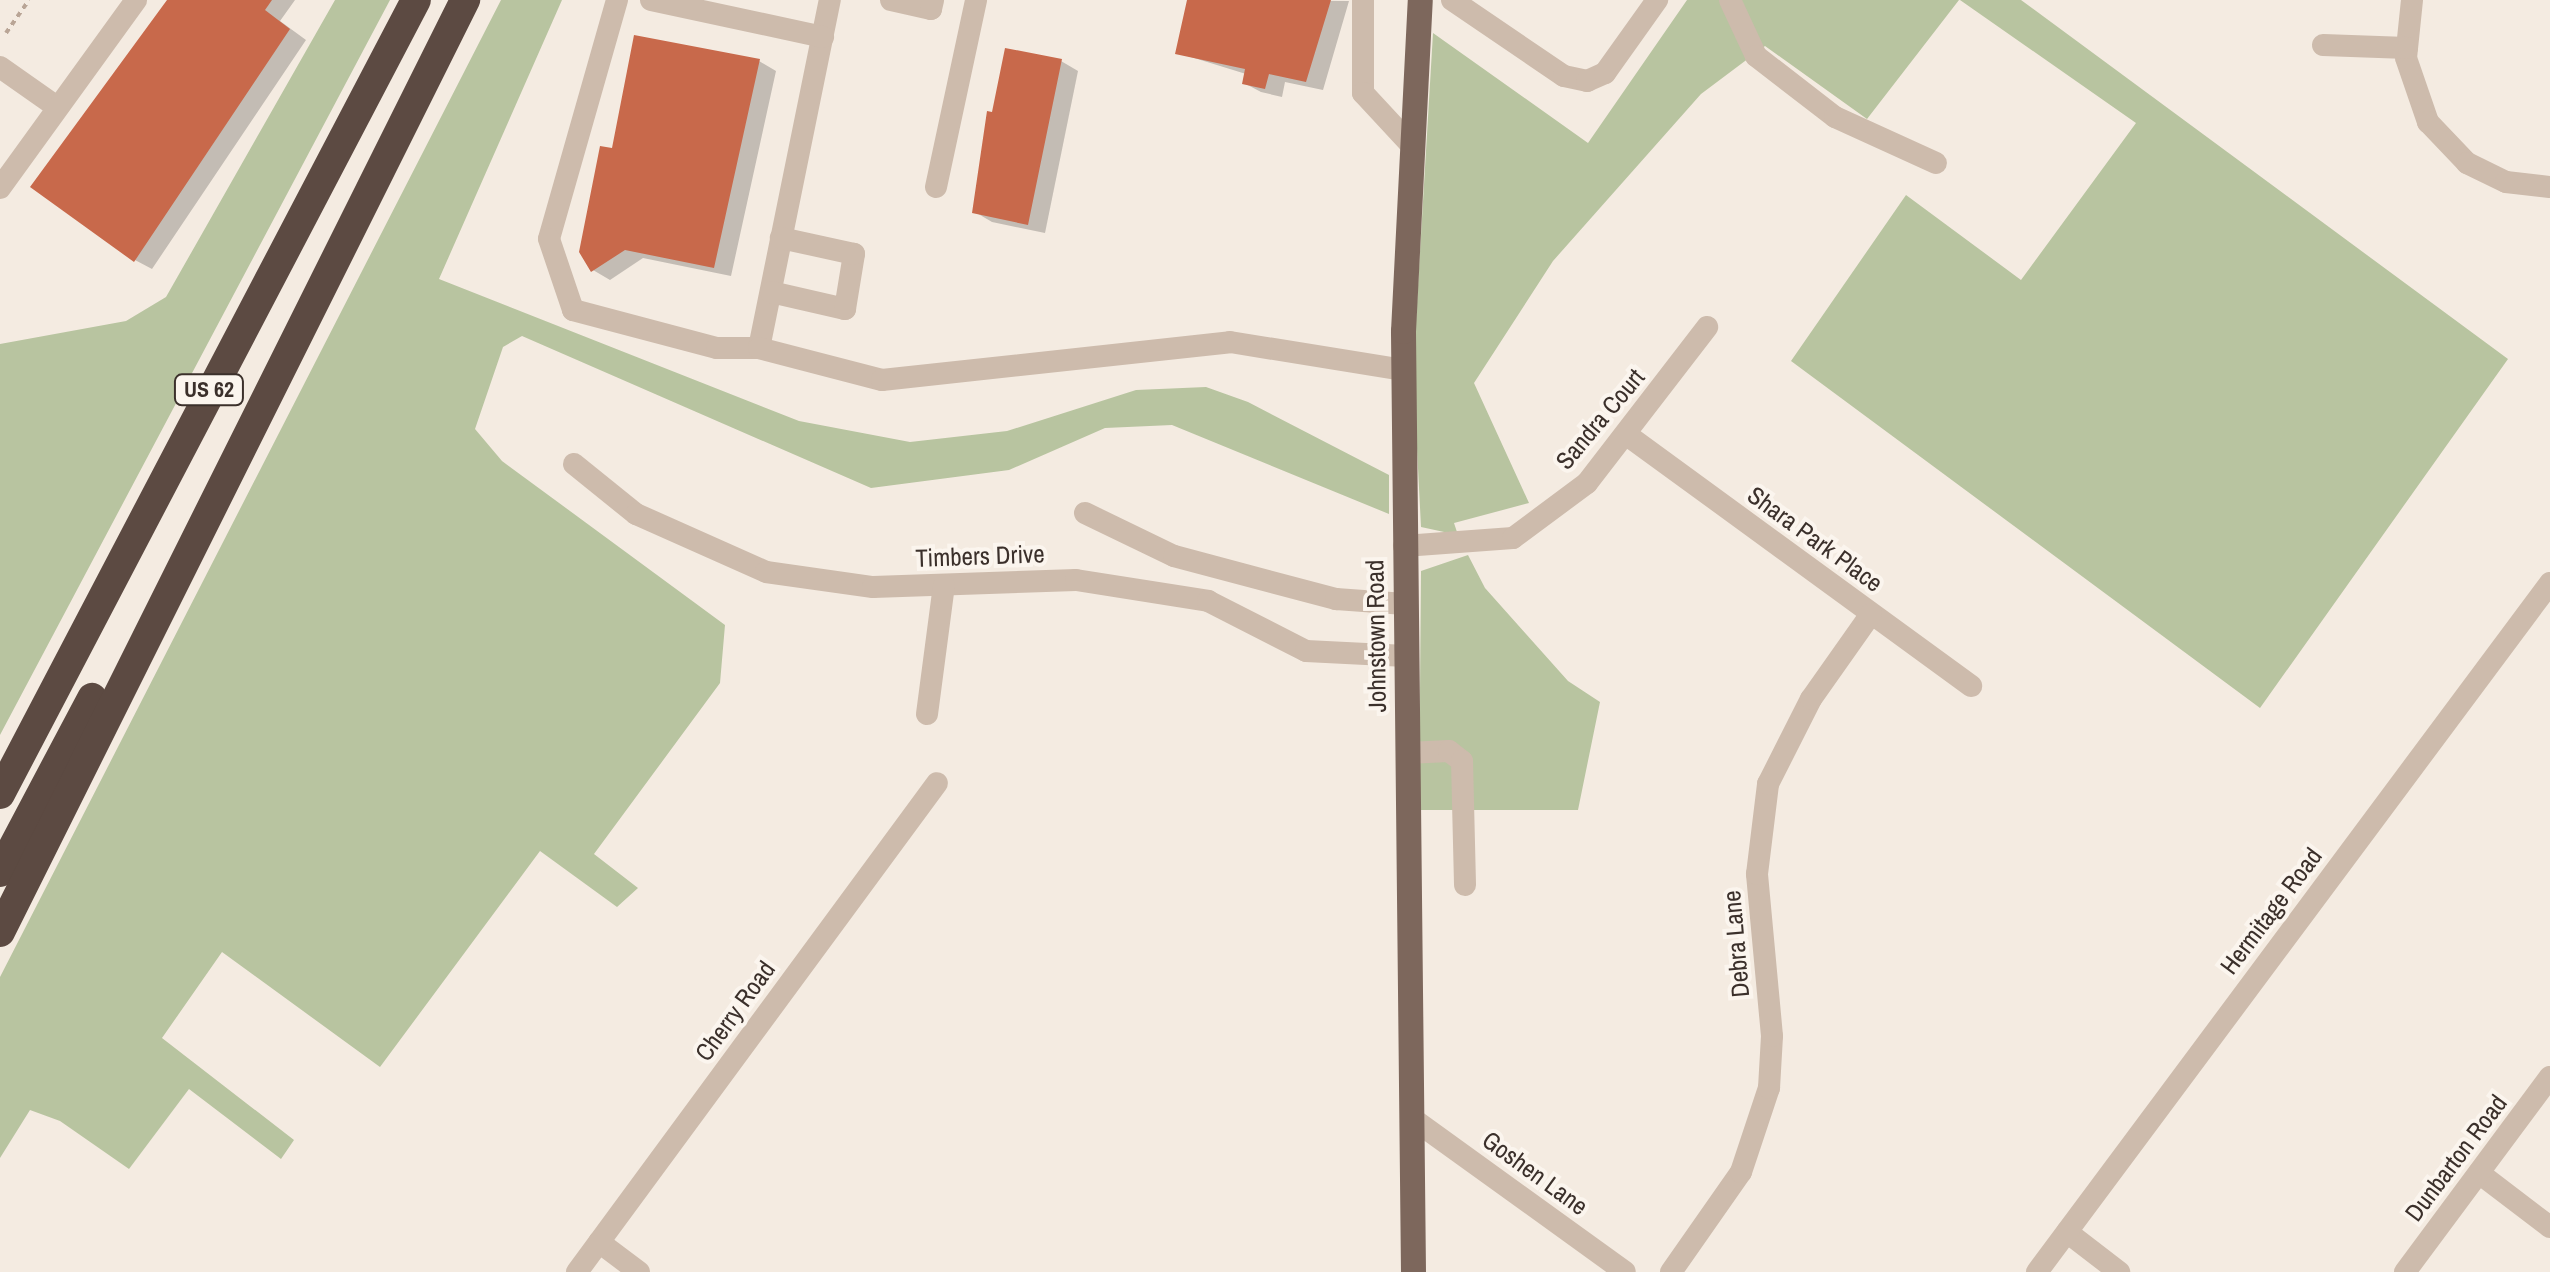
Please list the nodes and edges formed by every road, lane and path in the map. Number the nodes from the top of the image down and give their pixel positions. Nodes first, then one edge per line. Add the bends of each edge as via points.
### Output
1 (28, 0) edge
2 (136, 0) edge
3 (416, 0) edge
4 (464, 0) edge
5 (617, 0) edge
6 (651, 0) edge
7 (830, 0) edge
8 (891, 0) edge
9 (933, 0) edge
10 (976, 0) edge
11 (1363, 0) edge
12 (1420, 0) edge
13 (1452, 0) edge
14 (1657, 0) edge
15 (1730, 0) edge
16 (2412, 0) edge
17 (6, 32) dead end
18 (822, 38) junction
19 (2323, 45) dead end
20 (2407, 48) junction
21 (0, 67) edge
22 (57, 107) junction
23 (1412, 146) junction
24 (1936, 163) dead end
25 (936, 187) dead end
26 (2550, 187) edge
27 (0, 188) edge
28 (781, 238) junction
29 (771, 292) junction
30 (1707, 327) dead end
31 (759, 348) junction
32 (1403, 370) junction
33 (1627, 435) junction
34 (574, 464) dead end
35 (212, 496) junction
36 (1085, 512) dead end
37 (1404, 546) junction
38 (2550, 583) edge
39 (944, 586) junction
40 (1405, 604) junction
41 (1871, 614) junction
42 (1406, 656) junction
43 (1971, 686) dead end
44 (927, 714) dead end
45 (1407, 753) junction
46 (936, 783) dead end
47 (3, 788) edge
48 (0, 872) edge
49 (1465, 885) dead end
50 (0, 932) edge
51 (2550, 1077) edge
52 (1413, 1119) junction
53 (2479, 1173) junction
54 (2550, 1227) edge
55 (2066, 1232) junction
56 (600, 1242) junction
57 (577, 1272) edge
58 (639, 1272) edge
59 (1413, 1272) edge
60 (1624, 1272) edge
61 (1671, 1272) edge
62 (2037, 1272) edge
63 (2119, 1272) edge
64 (2406, 1272) edge

1 - 17 path
2 - 22 street
3 - 47 highway, US 62
4 - 35 highway, US 62
5 - 31 street via 549,238 574,310 717,348
6 - 18 street
7 - 18 street
8 - 9 street via 931,9
10 - 25 street
11 - 23 street via 1363,93
12 - 23 main road, Johnstown Road
13 - 14 street via 1564,76 1587,81 1606,73
15 - 24 street via 1756,56 1835,118
16 - 20 street
18 - 28 street
19 - 20 street
20 - 26 street via 2422,107 2448,147 2506,182
21 - 22 street
22 - 27 street
23 - 32 main road, Johnstown Road
28 - 29 street
28 - 29 street via 854,254 845,308
29 - 31 street
30 - 33 street, Sandra Court
31 - 32 street via 882,380 1230,342
32 - 37 main road, Johnstown Road
33 - 37 street, Sandra Court via 1587,483 1513,538
33 - 41 street, Shara Park Place
34 - 39 street, Timbers Drive via 636,514 766,572 873,587
35 - 48 highway via 135,617
35 - 50 highway, US 62
36 - 40 street via 1174,556 1336,599
37 - 40 main road, Johnstown Road
38 - 55 street, Hermitage Road
39 - 42 street, Timbers Drive via 1076,580 1208,601 1306,652
39 - 44 street
40 - 42 main road, Johnstown Road
41 - 43 street, Shara Park Place
41 - 61 street, Debra Lane via 1811,698 1768,784 1757,874 1772,1036 1769,1088 1741,1172
42 - 45 main road, Johnstown Road
45 - 49 street via 1449,751 1462,761
45 - 52 main road, Johnstown Road
46 - 56 street, Cherry Road
51 - 53 street, Dunbarton Road
52 - 59 main road, Johnstown Road
52 - 60 street, Goshen Lane
53 - 54 street
53 - 64 street, Dunbarton Road
55 - 62 street, Hermitage Road
55 - 63 street
56 - 57 street, Cherry Road
56 - 58 street

